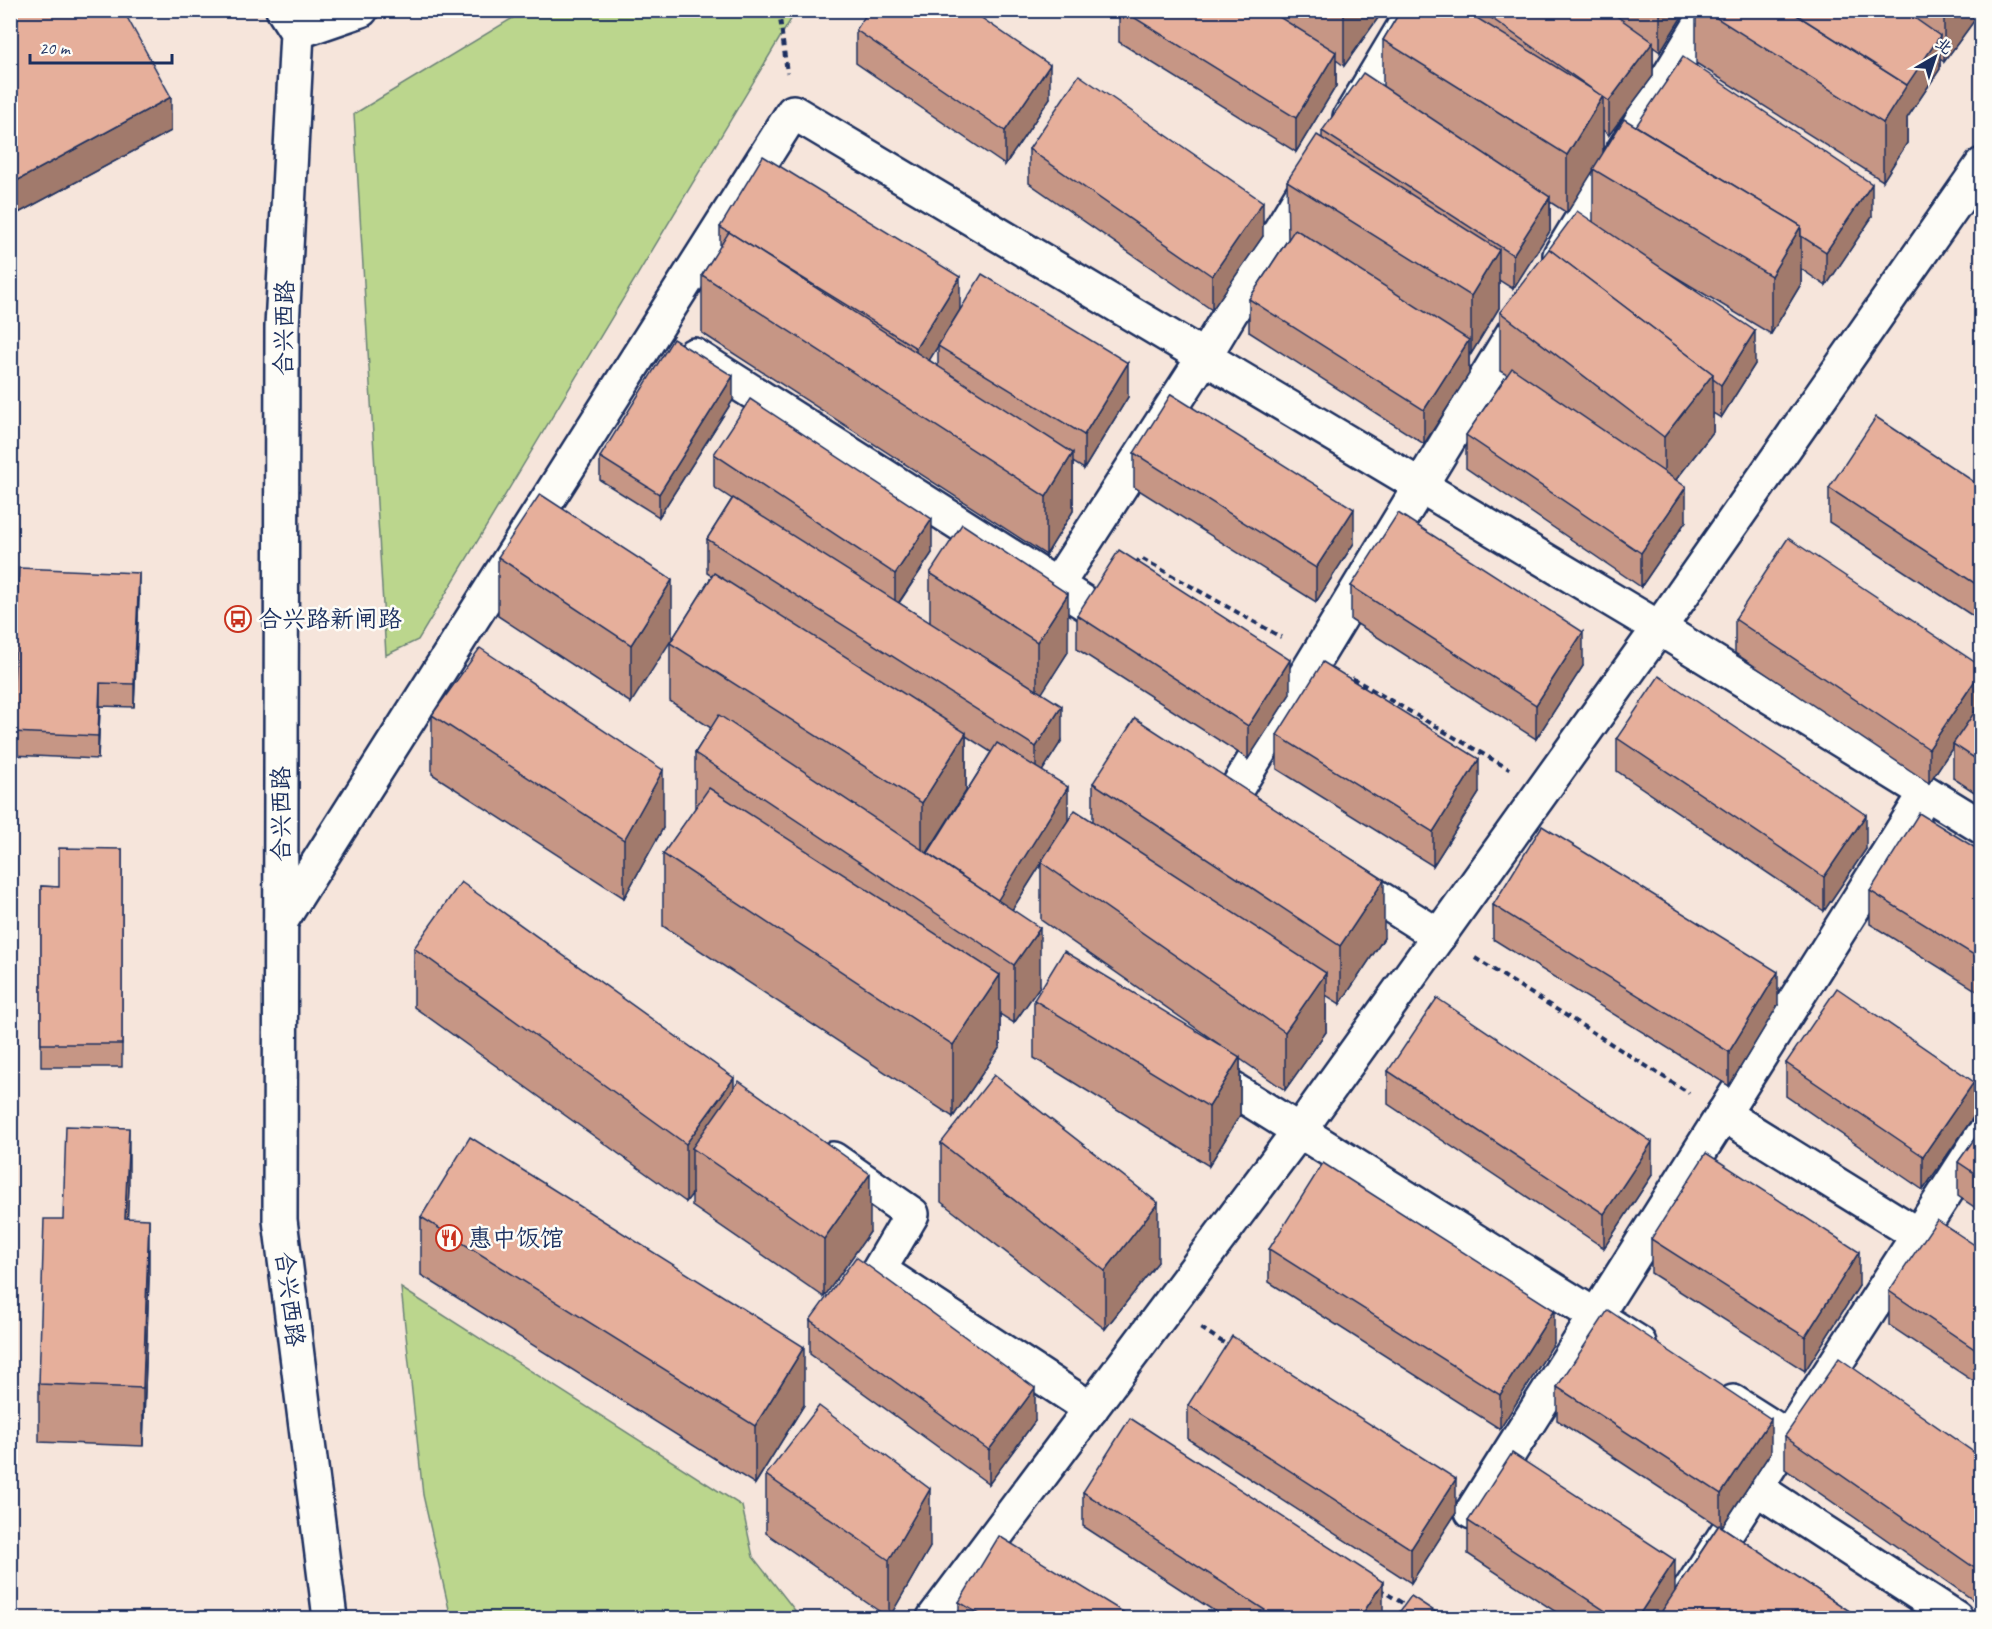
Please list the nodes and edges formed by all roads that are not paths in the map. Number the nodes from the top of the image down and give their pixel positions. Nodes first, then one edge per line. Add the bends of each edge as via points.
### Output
1 (362, 10) edge
2 (1414, 10) edge
3 (1709, 10) edge
4 (290, 21) edge
5 (1982, 165) edge
6 (655, 330) junction
7 (1204, 357) junction
8 (1420, 486) junction
9 (1058, 585) junction
10 (1094, 609) edge
11 (1659, 628) junction
12 (1200, 785) edge
13 (1926, 793) junction
14 (1228, 803) junction
15 (1258, 822) edge
16 (1982, 827) edge
17 (1318, 860) edge
18 (281, 921) junction
19 (1438, 936) junction
20 (1181, 1057) edge
21 (1723, 1114) junction
22 (1299, 1131) junction
23 (1982, 1136) edge
24 (804, 1139) edge
25 (1918, 1234) junction
26 (1596, 1316) junction
27 (1666, 1360) edge
28 (1707, 1386) edge
29 (1091, 1409) junction
30 (1788, 1437) junction
31 (1756, 1488) junction
32 (1472, 1512) edge
33 (330, 1618) edge
34 (934, 1618) edge
35 (1672, 1618) edge
36 (1956, 1618) edge

1 - 4 street
2 - 7 street
3 - 8 street
4 - 18 street, 合兴西路 via 282,327
5 - 11 street
6 - 7 street via 793,112
6 - 9 street
6 - 18 street
7 - 8 street
7 - 9 street
8 - 11 street
8 - 14 street
9 - 10 street
11 - 13 street
11 - 19 street
12 - 14 street
13 - 16 street
13 - 21 street
14 - 15 street
17 - 19 street
18 - 33 street, 合兴西路 via 280,1220
19 - 22 street
20 - 22 street
21 - 25 street
21 - 26 street
22 - 26 street
22 - 29 street
23 - 25 street
24 - 29 street via 912,1214 879,1270
25 - 30 street
26 - 27 street
26 - 32 street
28 - 30 street
29 - 34 street
30 - 31 street
31 - 35 street
31 - 36 street

